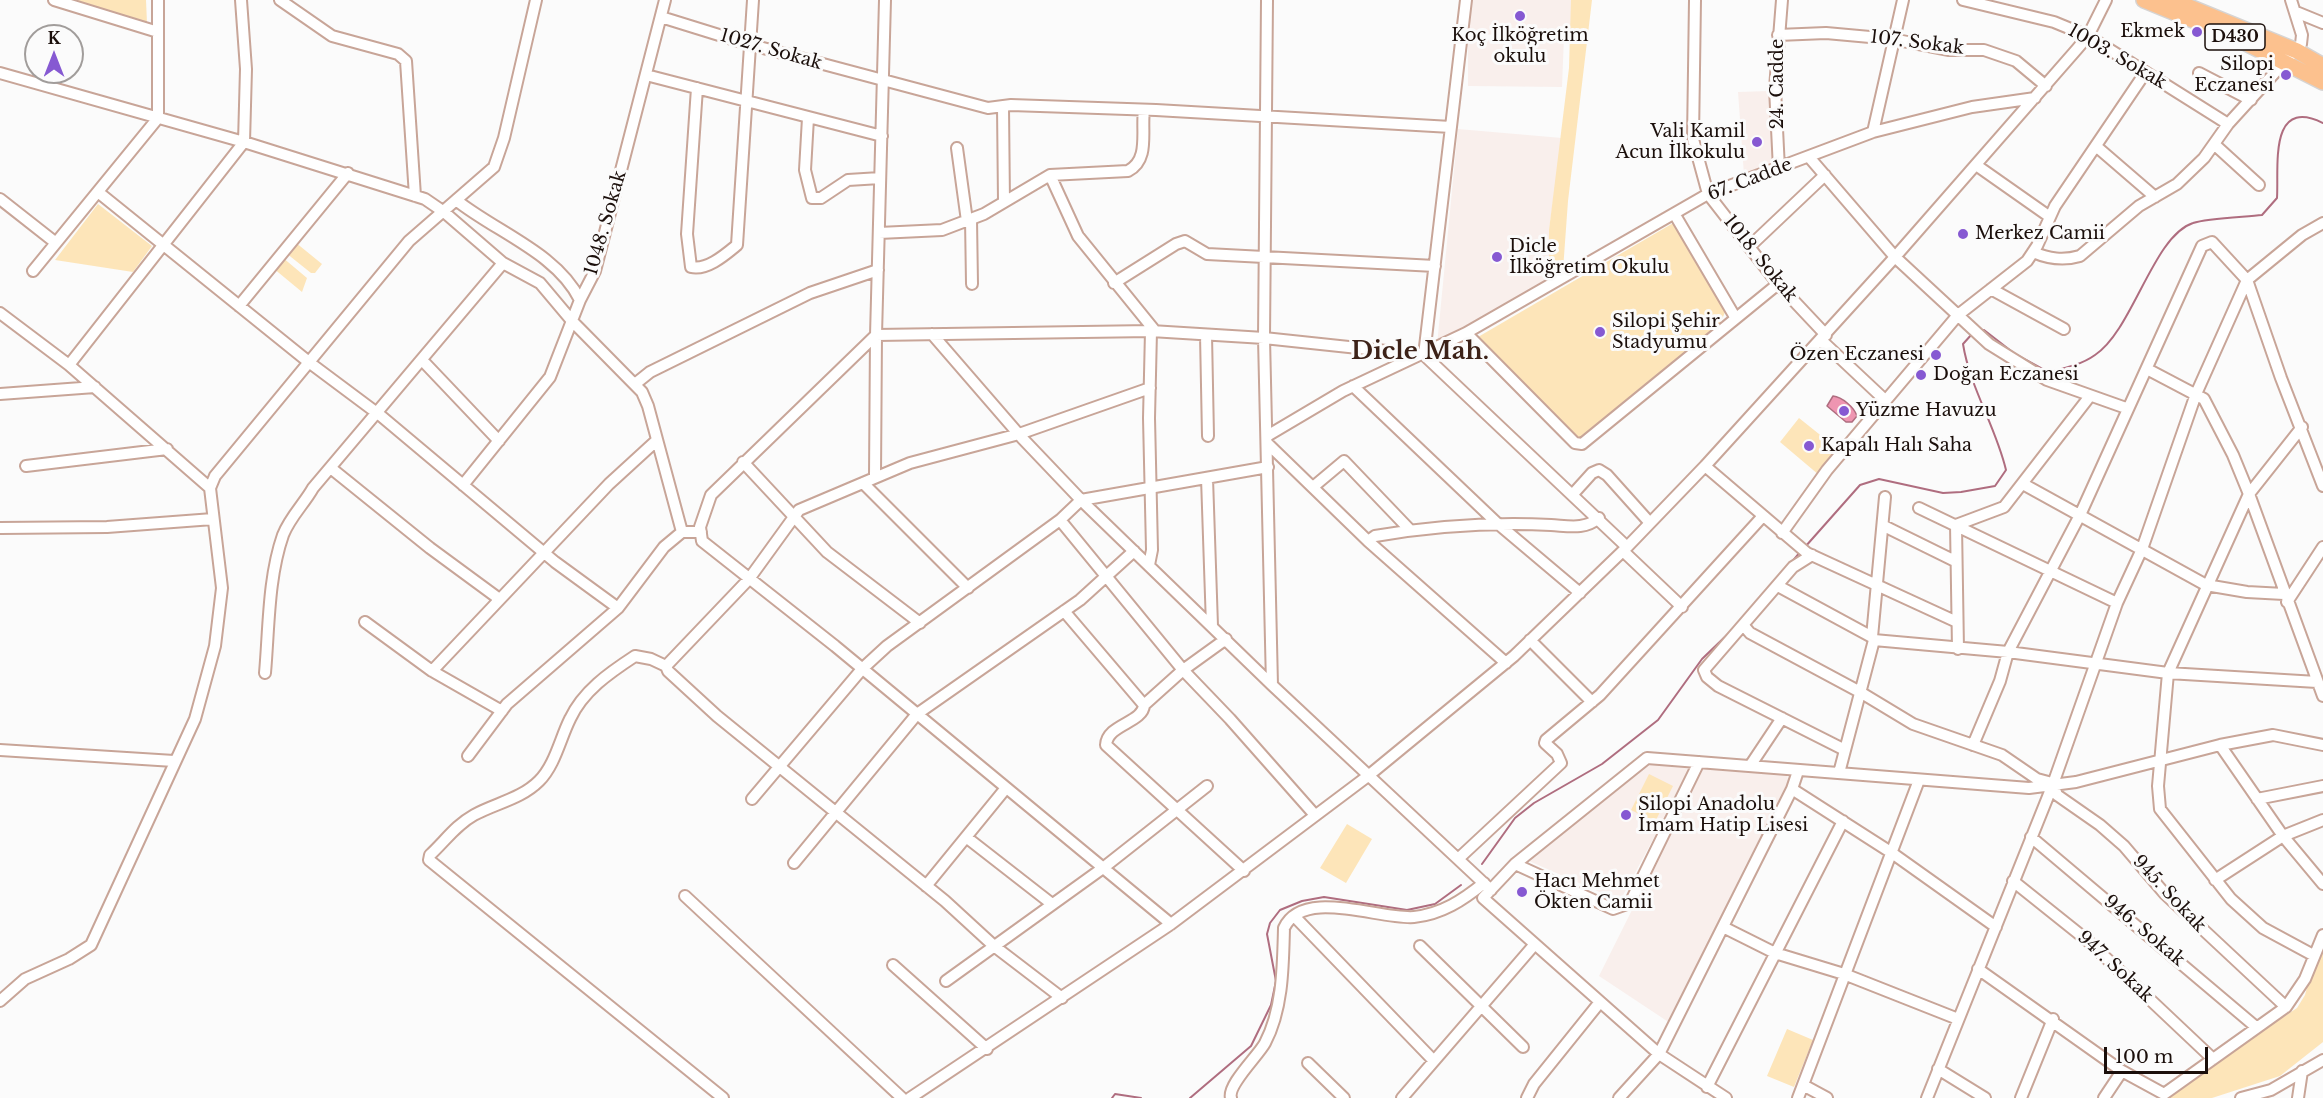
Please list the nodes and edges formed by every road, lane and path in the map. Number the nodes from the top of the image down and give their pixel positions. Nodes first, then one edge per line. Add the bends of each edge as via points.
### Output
1 (54, 0) edge
2 (158, 0) edge
3 (241, 0) edge
4 (280, 0) edge
5 (536, 0) edge
6 (665, 0) edge
7 (753, 0) edge
8 (885, 0) edge
9 (1266, 0) edge
10 (1466, 0) edge
11 (1695, 0) edge
12 (1782, 0) edge
13 (1903, 0) edge
14 (1963, 0) edge
15 (2106, 0) edge
16 (2144, 0) edge
17 (2171, 0) edge
18 (2290, 0) edge
19 (2296, 12) junction
20 (660, 17) junction
21 (2323, 23) edge
22 (158, 32) junction
23 (1778, 35) junction
24 (2088, 36) junction
25 (1892, 39) junction
26 (748, 44) junction
27 (2292, 57) junction
28 (2323, 66) edge
29 (0, 73) edge
30 (2145, 73) junction
31 (2199, 73) dead end
32 (646, 75) junction
33 (883, 80) junction
34 (2323, 82) edge
35 (2046, 86) junction
36 (697, 88) junction
37 (2035, 98) junction
38 (2251, 100) junction
39 (745, 102) junction
40 (1003, 107) junction
41 (1144, 110) junction
42 (158, 118) junction
43 (808, 118) junction
44 (1267, 118) junction
45 (2228, 124) junction
46 (1451, 127) junction
47 (1873, 132) junction
48 (882, 136) junction
49 (244, 142) junction
50 (2214, 144) junction
51 (2097, 147) junction
52 (957, 148) dead end
53 (1809, 157) junction
54 (1976, 165) junction
55 (1779, 169) junction
56 (348, 173) junction
57 (1050, 175) junction
58 (1825, 175) junction
59 (880, 178) junction
60 (2259, 185) dead end
61 (98, 192) junction
62 (1708, 194) junction
63 (415, 196) junction
64 (2155, 197) junction
65 (0, 199) edge
66 (456, 200) junction
67 (1004, 202) junction
68 (444, 212) junction
69 (1675, 214) junction
70 (2050, 218) junction
71 (969, 220) junction
72 (2323, 223) edge
73 (879, 232) junction
74 (56, 243) junction
75 (164, 244) junction
76 (1749, 247) junction
77 (2033, 252) junction
78 (1265, 257) junction
79 (1896, 257) junction
80 (502, 263) junction
81 (1435, 266) junction
82 (878, 270) junction
83 (33, 271) dead end
84 (2247, 280) junction
85 (1114, 283) junction
86 (972, 284) dead end
87 (1778, 284) junction
88 (1991, 289) junction
89 (580, 300) junction
90 (239, 306) junction
91 (0, 313) edge
92 (1958, 315) junction
93 (1736, 317) junction
94 (572, 321) junction
95 (2064, 329) dead end
96 (1153, 331) junction
97 (1466, 333) junction
98 (932, 334) junction
99 (1206, 334) junction
100 (876, 335) junction
101 (1264, 338) junction
102 (1823, 338) junction
103 (1424, 355) junction
104 (422, 360) junction
105 (310, 363) junction
106 (69, 365) junction
107 (2147, 369) junction
108 (635, 384) junction
109 (1353, 386) junction
110 (95, 387) junction
111 (1150, 388) junction
112 (0, 394) edge
113 (2196, 394) junction
114 (2090, 396) junction
115 (1886, 401) junction
116 (2126, 408) junction
117 (377, 413) junction
118 (2301, 427) junction
119 (1019, 434) junction
120 (1208, 436) dead end
121 (1267, 440) junction
122 (499, 441) junction
123 (656, 441) junction
124 (167, 449) junction
125 (743, 462) junction
126 (26, 466) dead end
127 (1705, 466) junction
128 (1268, 467) junction
129 (332, 469) junction
130 (876, 476) junction
131 (1207, 478) junction
132 (863, 483) junction
133 (2023, 484) junction
134 (464, 485) junction
135 (2323, 486) edge
136 (1313, 487) junction
137 (210, 488) junction
138 (1151, 488) junction
139 (1573, 494) junction
140 (2249, 494) junction
141 (1885, 497) dead end
142 (1082, 500) junction
143 (1919, 508) dead end
144 (794, 516) junction
145 (1763, 516) junction
146 (2080, 516) junction
147 (1599, 518) junction
148 (213, 519) junction
149 (1060, 520) junction
150 (1497, 523) junction
151 (1650, 523) junction
152 (1956, 525) junction
153 (1884, 526) junction
154 (0, 528) edge
155 (1410, 530) junction
156 (701, 531) junction
157 (682, 532) junction
158 (1782, 533) junction
159 (1368, 541) junction
160 (2323, 548) edge
161 (1625, 549) junction
162 (2142, 549) junction
163 (1134, 551) junction
164 (544, 553) junction
165 (1810, 554) junction
166 (1955, 561) junction
167 (1149, 565) junction
168 (2053, 572) junction
169 (1105, 578) junction
170 (749, 579) junction
171 (1878, 585) junction
172 (2206, 585) junction
173 (1778, 586) junction
174 (968, 588) junction
175 (1580, 592) junction
176 (498, 598) junction
177 (2285, 598) junction
178 (2117, 603) junction
179 (1682, 607) junction
180 (618, 608) junction
181 (1064, 611) junction
182 (366, 622) dead end
183 (1957, 622) junction
184 (920, 623) junction
185 (1212, 626) junction
186 (1744, 626) junction
187 (1226, 639) junction
188 (1873, 639) junction
189 (1530, 640) junction
190 (1958, 649) junction
191 (2008, 652) junction
192 (1506, 663) junction
193 (2095, 664) junction
194 (666, 666) junction
195 (862, 669) junction
196 (1182, 670) junction
197 (432, 671) junction
198 (2168, 673) junction
199 (265, 674) dead end
200 (2317, 682) junction
201 (1272, 686) junction
202 (1860, 692) junction
203 (2323, 696) edge
204 (1592, 702) junction
205 (1144, 705) junction
206 (502, 711) junction
207 (917, 714) junction
208 (1782, 718) junction
209 (1973, 745) junction
210 (2220, 745) junction
211 (2323, 745) edge
212 (1843, 749) junction
213 (0, 750) edge
214 (468, 756) dead end
215 (174, 761) junction
216 (1700, 762) junction
217 (2159, 763) junction
218 (1749, 766) junction
219 (780, 767) junction
220 (1798, 771) junction
221 (1839, 773) junction
222 (1368, 776) junction
223 (1919, 780) junction
224 (2053, 784) junction
225 (1207, 786) dead end
226 (2323, 786) edge
227 (1006, 788) junction
228 (1792, 789) junction
229 (752, 799) dead end
230 (2257, 799) junction
231 (1175, 811) junction
232 (835, 813) junction
233 (1314, 814) junction
234 (2323, 820) edge
235 (1843, 821) junction
236 (2283, 836) junction
237 (966, 837) junction
238 (2031, 837) junction
239 (1892, 853) junction
240 (1458, 859) junction
241 (794, 862) dead end
242 (1515, 864) junction
243 (1103, 868) junction
244 (1244, 871) junction
245 (2215, 880) junction
246 (2013, 881) junction
247 (2323, 884) edge
248 (926, 886) junction
249 (1487, 887) junction
250 (685, 896) dead end
251 (1052, 904) junction
252 (1294, 916) junction
253 (1171, 924) junction
254 (1723, 927) junction
255 (1996, 927) junction
256 (2323, 935) edge
257 (1535, 944) junction
258 (994, 946) junction
259 (1420, 946) dead end
260 (1775, 953) junction
261 (2313, 955) junction
262 (893, 964) dead end
263 (1978, 969) junction
264 (1844, 974) junction
265 (946, 981) dead end
266 (1062, 998) junction
267 (0, 1001) edge
268 (1600, 1002) junction
269 (1482, 1005) junction
270 (2286, 1007) junction
271 (1958, 1019) junction
272 (2053, 1020) junction
273 (2256, 1027) junction
274 (1523, 1047) dead end
275 (987, 1049) junction
276 (1659, 1054) junction
277 (2213, 1059) junction
278 (1434, 1061) junction
279 (1308, 1063) dead end
280 (2320, 1065) edge
281 (1938, 1069) junction
282 (2122, 1071) junction
283 (2302, 1071) junction
284 (1803, 1085) junction
285 (1708, 1091) edge
286 (1228, 1096) edge
287 (723, 1098) edge
288 (902, 1098) edge
289 (910, 1098) edge
290 (1344, 1098) edge
291 (1402, 1098) edge
292 (1527, 1098) edge
293 (1619, 1098) edge
294 (1726, 1098) edge
295 (1798, 1098) edge
296 (1827, 1098) edge
297 (1927, 1098) edge
298 (1985, 1098) edge
299 (2021, 1098) edge
300 (2104, 1098) edge
301 (2241, 1098) edge
302 (2298, 1098) edge

1 - 22 street
2 - 22 street
3 - 49 street via 246,69
4 - 63 street via 332,36 398,54 406,61
5 - 66 street via 494,167
6 - 20 street, 1048. Sokak
7 - 26 street
8 - 33 street
9 - 44 street
10 - 46 street
11 - 62 street, 1018. Sokak via 1693,139
12 - 23 street, 24. Cadde
13 - 25 street
14 - 24 street, 1003. Sokak via 2054,22
15 - 24 street
16 - 27 highway, D430
17 - 27 highway, D430
18 - 19 street
19 - 21 street
19 - 27 street via 2302,35
20 - 26 street, 1027. Sokak
20 - 32 street, 1048. Sokak
22 - 42 street
23 - 25 street, 107. Sokak via 1826,33
23 - 55 street, 24. Cadde via 1775,88
24 - 30 street, 1003. Sokak
24 - 35 street
25 - 35 street, 107. Sokak via 1948,50 1999,53 2016,61
25 - 47 street
26 - 33 street, 1027. Sokak
26 - 39 street
27 - 28 highway, D430
27 - 34 highway, D430
27 - 38 street
29 - 42 street
30 - 45 street, 1003. Sokak
30 - 51 street
31 - 38 street
32 - 36 street
32 - 89 street, 1048. Sokak via 595,271
33 - 40 street, 1027. Sokak via 988,108
33 - 48 street
35 - 37 street
36 - 39 street
36 - 39 street via 687,234 688,255 695,269 737,245
37 - 47 street, 67. Cadde via 1972,106
37 - 54 street
38 - 45 street
39 - 43 street
40 - 41 street, 1027. Sokak
40 - 67 street
41 - 44 street, 1027. Sokak
41 - 57 street via 1142,160 1137,167 1128,171
42 - 49 street
42 - 61 street
43 - 48 street
43 - 59 street via 805,170 812,198 822,198 848,180
44 - 46 street, 1027. Sokak
44 - 78 street
45 - 50 street
46 - 81 street
47 - 53 street, 67. Cadde
48 - 59 street
49 - 56 street
49 - 75 street
50 - 60 street
50 - 64 street via 2177,184
51 - 64 street
51 - 70 street
52 - 71 street
53 - 55 street, 67. Cadde
53 - 58 street
54 - 70 street
54 - 79 street
55 - 62 street, 67. Cadde
56 - 63 street
56 - 90 street
57 - 67 street
57 - 85 street via 1078,236
58 - 76 street
58 - 79 street
59 - 73 street
61 - 74 street
61 - 75 street
62 - 69 street, 67. Cadde
62 - 76 street, 1018. Sokak
63 - 68 street
64 - 77 street via 2080,256 2048,259
65 - 74 street
66 - 68 street
66 - 89 street via 558,269
67 - 71 street
68 - 80 street
68 - 105 street via 409,242
69 - 93 street
69 - 97 street, 67. Cadde
70 - 77 street
71 - 73 street via 942,230
71 - 86 street
72 - 84 street
73 - 82 street
74 - 83 street
75 - 90 street
75 - 106 street
76 - 87 street, 1018. Sokak
77 - 88 street
78 - 81 street
78 - 85 street via 1207,254 1185,242
78 - 101 street
79 - 92 street
79 - 102 street
80 - 94 street via 540,283
80 - 104 street
81 - 103 street
82 - 100 street
82 - 108 street via 810,293 650,372
84 - 107 street via 2212,242 2202,246
84 - 113 street
84 - 118 street
85 - 96 street
87 - 93 street
87 - 102 street, 1018. Sokak
88 - 92 street
88 - 95 street
89 - 94 street, 1048. Sokak
90 - 105 street
91 - 106 street
92 - 114 street via 1989,344 2047,380
92 - 115 street
93 - 97 street via 1582,444 1575,443
94 - 108 street
94 - 122 street, 1048. Sokak via 550,377
96 - 98 street
96 - 99 street
96 - 111 street
97 - 103 street, 67. Cadde
98 - 100 street
98 - 119 street
99 - 101 street
99 - 120 street
100 - 125 street
100 - 130 street
101 - 103 street
101 - 121 street
102 - 115 street, 1018. Sokak
102 - 127 street
103 - 109 street, 67. Cadde
103 - 139 street
104 - 117 street
104 - 122 street
105 - 117 street
105 - 137 street via 215,476
106 - 110 street
107 - 113 street
107 - 116 street
108 - 123 street via 648,406
109 - 121 street, 67. Cadde
109 - 150 street
110 - 112 street
110 - 124 street
111 - 119 street
111 - 138 street
113 - 140 street via 2204,399
113 - 162 street
114 - 116 street
114 - 133 street
115 - 158 street via 1827,470
116 - 146 street
117 - 129 street
117 - 134 street
118 - 135 street
118 - 140 street
119 - 130 street
119 - 142 street
121 - 128 street
121 - 136 street
122 - 134 street, 1048. Sokak
123 - 157 street
123 - 164 street
124 - 126 street
124 - 137 street
125 - 144 street
125 - 156 street via 711,495
127 - 145 street
127 - 151 street
128 - 131 street
128 - 201 street
129 - 176 street
129 - 199 street via 313,488 283,535 274,571
130 - 132 street
131 - 138 street
131 - 185 street
132 - 144 street via 799,510
132 - 174 street
133 - 146 street
133 - 152 street via 2004,507
134 - 164 street
136 - 155 street via 1344,461
136 - 159 street
137 - 148 street
138 - 142 street
138 - 167 street
139 - 147 street
139 - 151 street via 1592,472 1599,470
140 - 172 street
140 - 177 street
141 - 153 street
142 - 149 street
142 - 163 street
143 - 152 street
144 - 170 street
144 - 184 street via 826,552
145 - 158 street
145 - 179 street
146 - 162 street
146 - 168 street
147 - 150 street via 1583,527
147 - 161 street
148 - 154 street via 107,527
148 - 215 street via 222,588 215,646 195,719
149 - 169 street
149 - 174 street
150 - 155 street
150 - 175 street
151 - 161 street
152 - 166 street
152 - 168 street
153 - 166 street
153 - 171 street
155 - 159 street via 1375,536
156 - 157 street
156 - 170 street via 702,541
157 - 180 street via 664,547
158 - 165 street
159 - 192 street
160 - 177 street
161 - 175 street
161 - 179 street
162 - 172 street
162 - 178 street
163 - 167 street
163 - 169 street
164 - 176 street
164 - 180 street
165 - 171 street
165 - 173 street
166 - 183 street
167 - 185 street
168 - 178 street
168 - 191 street
169 - 181 street
169 - 196 street
170 - 194 street
170 - 195 street
171 - 183 street
171 - 188 street
172 - 177 street
172 - 198 street
173 - 186 street
173 - 188 street
174 - 184 street
175 - 189 street
176 - 197 street
177 - 200 street
178 - 193 street
179 - 204 street
180 - 206 street
181 - 205 street
181 - 207 street
182 - 197 street
183 - 190 street
184 - 195 street
185 - 187 street
186 - 202 street via 1750,633
186 - 208 street via 1704,670 1718,686
187 - 196 street
187 - 201 street
188 - 190 street
188 - 202 street
189 - 192 street
189 - 204 street
190 - 191 street
191 - 193 street
191 - 209 street
192 - 222 street
193 - 198 street
193 - 224 street
194 - 219 street via 717,716
194 - 287 street via 635,656 592,688 570,718 540,780 454,829 429,861
195 - 207 street
195 - 219 street
196 - 205 street
196 - 233 street
197 - 206 street
198 - 200 street
198 - 217 street
200 - 203 street
201 - 222 street
202 - 209 street via 1913,724
202 - 212 street
204 - 240 street via 1545,743 1561,763
205 - 231 street via 1142,712 1110,734 1106,745
206 - 214 street
207 - 227 street
207 - 232 street
208 - 212 street
208 - 218 street
209 - 224 street via 2002,755
210 - 211 street via 2272,735
210 - 217 street
210 - 230 street
212 - 221 street
213 - 215 street
215 - 267 street via 91,945 69,960 25,979
216 - 218 street
216 - 242 street via 1647,758
216 - 242 street via 1630,903 1613,909
217 - 224 street
217 - 245 street via 2160,809
218 - 220 street
219 - 229 street
219 - 232 street
220 - 221 street
220 - 228 street
221 - 223 street
222 - 233 street
222 - 240 street
223 - 224 street via 2030,788
223 - 239 street
224 - 238 street
224 - 270 street, 945. Sokak via 2057,795 2124,846 2165,894
225 - 231 street
226 - 230 street
227 - 237 street
227 - 243 street
228 - 235 street
228 - 254 street
230 - 236 street
231 - 243 street
231 - 244 street
232 - 241 street
232 - 248 street
233 - 244 street
234 - 236 street
235 - 239 street
235 - 260 street
236 - 245 street
236 - 247 street
237 - 248 street
237 - 251 street
238 - 246 street
238 - 273 street, 946. Sokak
239 - 255 street
239 - 264 street
240 - 249 street
242 - 249 street
243 - 251 street
243 - 253 street
244 - 253 street
245 - 261 street via 2246,915
246 - 255 street
246 - 277 street, 947. Sokak via 2088,941
248 - 258 street
249 - 252 street via 1434,914 1415,917 1325,907
249 - 257 street via 1483,898
250 - 288 street
251 - 258 street
252 - 278 street
252 - 286 street via 1284,928 1278,1005 1265,1043
253 - 266 street
254 - 260 street
254 - 276 street
255 - 263 street
256 - 261 street
257 - 268 street
257 - 269 street
258 - 265 street
258 - 266 street
259 - 269 street
260 - 264 street
260 - 285 street
261 - 270 street via 2305,979
262 - 275 street
263 - 271 street
263 - 272 street
264 - 271 street
264 - 284 street
266 - 275 street
268 - 276 street
268 - 292 street
269 - 274 street
269 - 278 street
270 - 273 street
271 - 281 street
272 - 282 street
272 - 299 street
273 - 277 street
275 - 289 street
276 - 285 street
276 - 293 street
277 - 282 street via 2164,1094
278 - 291 street
279 - 290 street
280 - 283 street
281 - 297 street
281 - 298 street
282 - 300 street
283 - 301 street via 2271,1090
283 - 302 street
284 - 295 street
284 - 296 street
285 - 294 street

